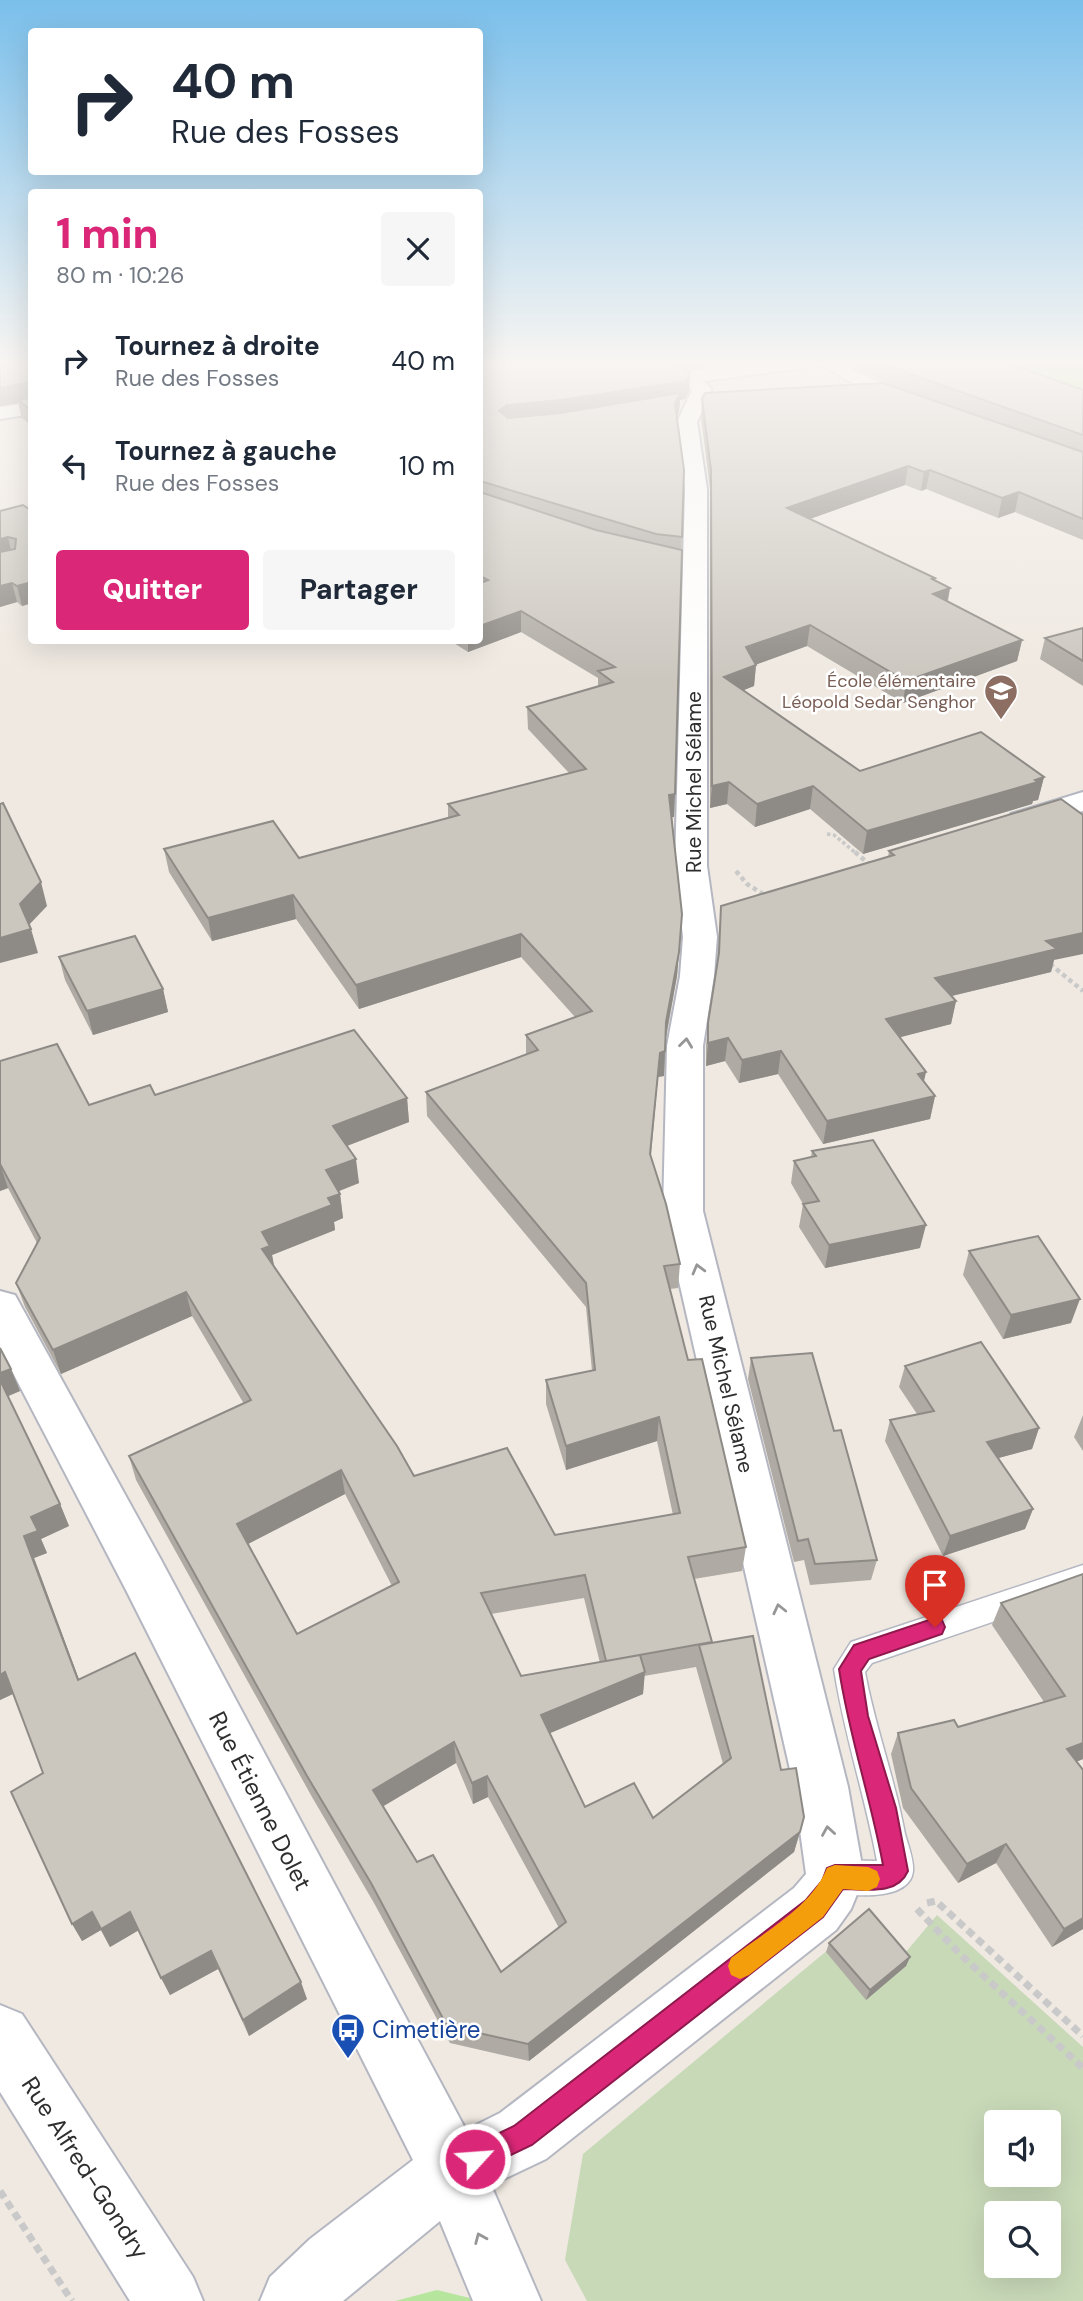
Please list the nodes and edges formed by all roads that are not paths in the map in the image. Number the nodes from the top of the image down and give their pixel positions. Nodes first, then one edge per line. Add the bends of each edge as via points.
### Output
1 (693, 468) edge
2 (1083, 801) edge
3 (989, 830) edge
4 (767, 896) edge
5 (698, 909) junction
6 (0, 1307) edge
7 (1083, 1578) edge
8 (835, 1877) junction
9 (0, 2036) edge
10 (452, 2170) junction
11 (169, 2301) edge
12 (294, 2301) edge
13 (507, 2301) edge

1 - 5 street, Rue Michel Sélame via 691,866
2 - 3 street
4 - 5 street
8 -> 5 street, Rue Michel Sélame via 821,1787 683,1211 684,1073 697,976
6 - 10 street, Rue Étienne Dolet
7 - 8 lane via 862,1652 849,1669 896,1871 886,1878
8 - 10 street via 815,1909 523,2136
9 - 11 street, Rue Alfred-Gondry
10 - 12 street via 334,2263
13 -> 10 street, Rue Étienne Dolet

